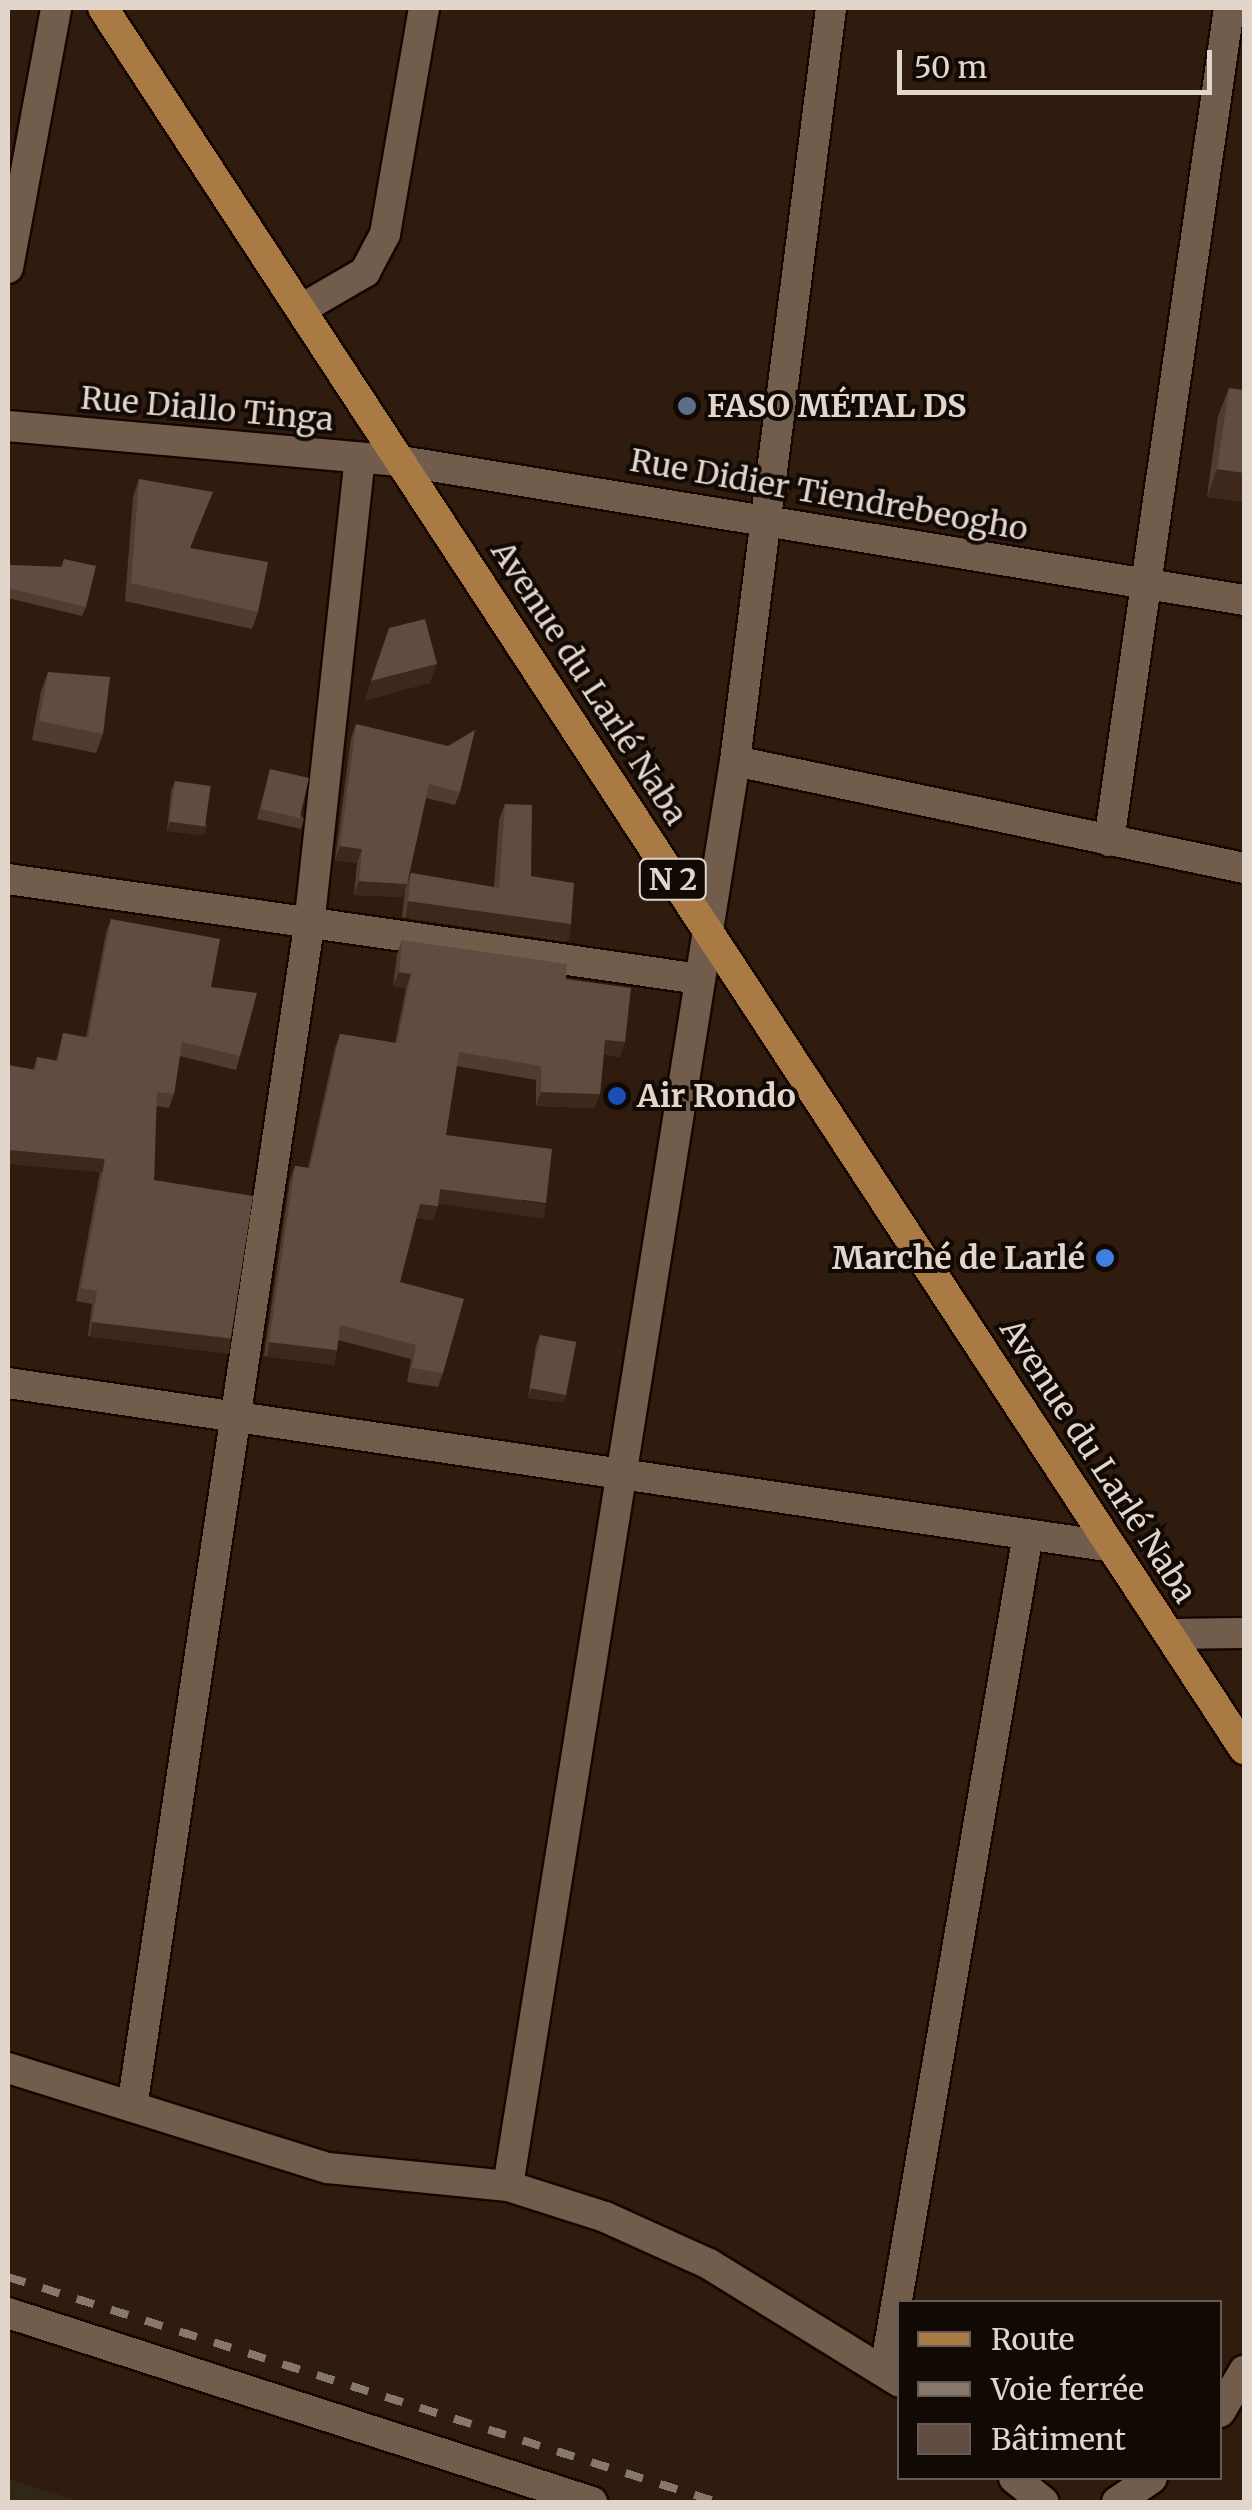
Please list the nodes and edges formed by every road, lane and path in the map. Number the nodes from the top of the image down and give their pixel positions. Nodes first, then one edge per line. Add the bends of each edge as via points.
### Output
1 (56, 8) edge
2 (103, 8) edge
3 (424, 8) edge
4 (831, 8) edge
5 (1229, 8) edge
6 (8, 268) edge
7 (303, 308) junction
8 (8, 426) edge
9 (360, 458) junction
10 (401, 461) junction
11 (770, 515) junction
12 (1150, 589) junction
13 (1244, 600) edge
14 (734, 760) junction
15 (1109, 840) junction
16 (1244, 868) edge
17 (8, 879) edge
18 (309, 926) junction
19 (705, 932) junction
20 (698, 980) junction
21 (8, 1383) edge
22 (236, 1421) junction
23 (627, 1479) junction
24 (1028, 1534) junction
25 (1107, 1546) junction
26 (1169, 1634) junction
27 (1244, 1634) edge
28 (1244, 1749) edge
29 (8, 2068) edge
30 (133, 2101) junction
31 (508, 2186) junction
32 (904, 2300) edge
33 (8, 2313) edge
34 (897, 2345) edge
35 (1244, 2370) edge
36 (892, 2376) edge
37 (1222, 2408) edge
38 (1016, 2480) edge
39 (1149, 2480) edge
40 (592, 2502) edge
41 (1044, 2502) edge
42 (1118, 2502) edge

1 - 6 street
2 - 7 main road, Avenue du Larlé Naba / N 2
3 - 7 street via 385,234 365,272
4 - 11 street
5 - 12 street
7 - 10 main road, Avenue du Larlé Naba / N 2
8 - 9 street, Rue Diallo Tinga
9 - 10 street, Rue Diallo Tinga
9 - 18 street
10 - 11 street, Rue Didier Tiendrebeogho
10 - 19 main road, Avenue du Larlé Naba / N 2
11 - 12 street, Rue Didier Tiendrebeogho
11 - 14 street
12 - 13 street, Rue Didier Tiendrebeogho
12 - 15 street
14 - 15 street
14 - 19 street
15 - 16 street
17 - 18 street
18 - 20 street
18 - 22 street
19 - 20 street
19 - 25 main road, Avenue du Larlé Naba / N 2 via 852,1144
20 - 23 street
21 - 22 street
22 - 23 street
22 - 30 street
23 - 24 street
23 - 31 street
24 - 25 street
24 - 32 street
25 - 26 main road, Avenue du Larlé Naba / N 2
26 - 27 street
26 - 28 main road, Avenue du Larlé Naba / N 2
29 - 30 street
30 - 31 street via 328,2168
31 - 36 street via 709,2264
33 - 40 street
34 - 36 street
35 - 37 street
38 - 41 street
39 - 42 street

